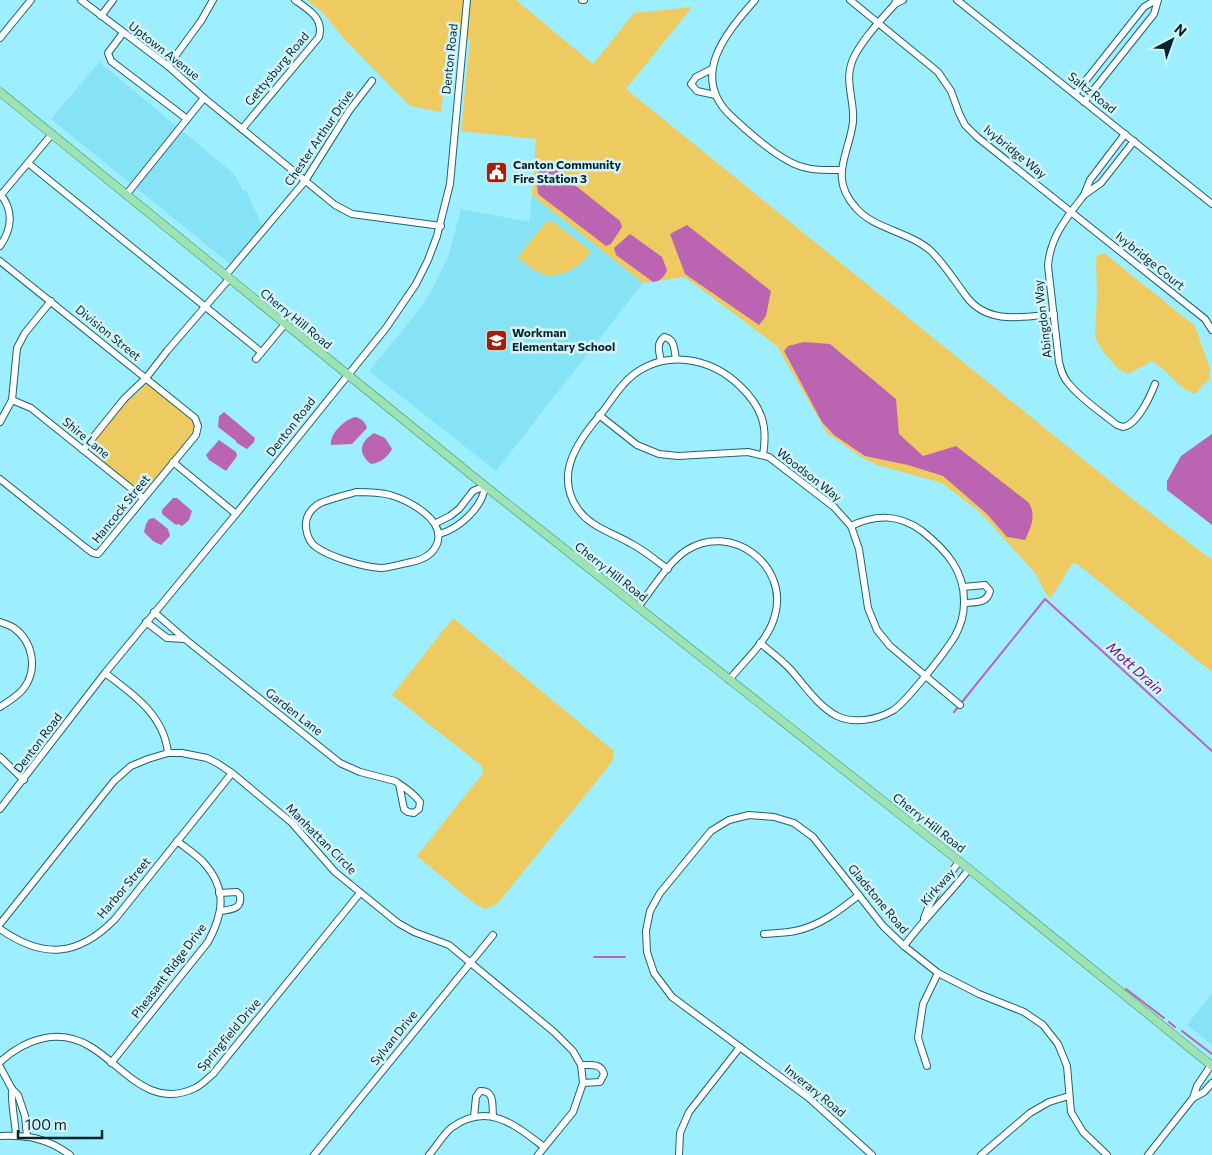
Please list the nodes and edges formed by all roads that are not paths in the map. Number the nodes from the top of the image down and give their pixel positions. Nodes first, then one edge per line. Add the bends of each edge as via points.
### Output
1 (31, 0) edge
2 (81, 0) edge
3 (113, 0) edge
4 (213, 0) edge
5 (296, 0) edge
6 (467, 0) edge
7 (755, 0) edge
8 (850, 0) edge
9 (903, 0) edge
10 (958, 0) edge
11 (1157, 0) edge
12 (896, 2) edge
13 (101, 16) junction
14 (879, 23) junction
15 (1127, 29) junction
16 (123, 33) junction
17 (1136, 36) junction
18 (0, 38) edge
19 (168, 66) junction
20 (712, 69) junction
21 (372, 81) dead end
22 (0, 92) edge
23 (1075, 94) junction
24 (715, 95) junction
25 (204, 98) junction
26 (1084, 102) junction
27 (187, 119) junction
28 (242, 129) junction
29 (52, 134) junction
30 (1125, 134) junction
31 (1134, 141) junction
32 (28, 163) junction
33 (841, 170) junction
34 (305, 181) junction
35 (1, 194) edge
36 (126, 195) junction
37 (1084, 195) junction
38 (1212, 204) edge
39 (1071, 211) junction
40 (440, 226) junction
41 (0, 246) edge
42 (0, 261) edge
43 (227, 277) junction
44 (51, 302) junction
45 (204, 307) junction
46 (1054, 314) junction
47 (285, 324) junction
48 (1212, 330) edge
49 (261, 352) junction
50 (256, 359) dead end
51 (676, 359) junction
52 (661, 361) junction
53 (347, 375) junction
54 (146, 378) junction
55 (1155, 384) dead end
56 (12, 400) junction
57 (599, 416) junction
58 (0, 422) edge
59 (198, 426) joint
60 (83, 450) junction
61 (763, 455) junction
62 (173, 462) junction
63 (0, 479) edge
64 (485, 486) junction
65 (143, 498) junction
66 (236, 514) junction
67 (436, 523) junction
68 (850, 526) junction
69 (439, 534) junction
70 (668, 569) junction
71 (963, 587) junction
72 (964, 603) junction
73 (638, 607) junction
74 (154, 612) junction
75 (0, 622) edge
76 (146, 622) junction
77 (184, 639) junction
78 (760, 643) junction
79 (105, 673) junction
80 (925, 675) junction
81 (729, 680) junction
82 (960, 705) dead end
83 (0, 707) edge
84 (168, 753) junction
85 (0, 757) edge
86 (232, 773) junction
87 (24, 780) junction
88 (399, 784) junction
89 (0, 809) edge
90 (177, 841) junction
91 (959, 862) junction
92 (969, 869) junction
93 (219, 893) junction
94 (360, 893) junction
95 (859, 895) junction
96 (221, 911) junction
97 (924, 920) junction
98 (0, 924) edge
99 (0, 929) edge
100 (764, 934) dead end
101 (493, 935) dead end
102 (904, 946) junction
103 (469, 963) junction
104 (654, 973) joint
105 (938, 973) junction
106 (740, 1048) junction
107 (0, 1062) edge
108 (112, 1063) junction
109 (581, 1065) junction
110 (927, 1066) dead end
111 (1211, 1066) edge
112 (0, 1067) edge
113 (583, 1083) junction
114 (1212, 1083) edge
115 (12, 1089) junction
116 (1069, 1096) junction
117 (1193, 1098) junction
118 (492, 1116) junction
119 (474, 1117) junction
120 (0, 1136) edge
121 (16, 1136) junction
122 (27, 1136) junction
123 (544, 1147) junction
124 (70, 1155) edge
125 (314, 1155) edge
126 (428, 1155) edge
127 (538, 1155) edge
128 (679, 1155) edge
129 (872, 1155) edge
130 (981, 1155) edge
131 (1107, 1155) edge
132 (1148, 1155) edge

1 - 18 street
2 - 13 street, Uptown Avenue
3 - 13 street
4 - 19 street
5 - 28 street, Gettysburg Road via 317,18 321,29 319,37
6 - 40 street, Denton Road via 450,184
7 - 20 street via 720,44
8 - 14 street, Ivybridge Way
9 - 12 street
10 - 23 street, Saltz Road
11 - 15 street via 1144,7
11 - 17 street via 1154,14
12 - 14 street
13 - 16 street, Uptown Avenue
14 - 33 street via 854,56 849,73 853,123
14 - 39 street, Ivybridge Way via 943,77 962,119 977,137
15 - 17 street
15 - 23 street
16 - 19 street, Uptown Avenue
16 - 27 street via 108,52 111,61
17 - 26 street
19 - 25 street, Uptown Avenue
20 - 24 street
20 - 24 street via 696,77 692,84 697,91
21 - 34 street, Chester Arthur Drive via 349,110
22 - 29 main road, Cherry Hill Road
23 - 26 street, Saltz Road
24 - 33 street via 731,116 788,162 814,170
25 - 27 street, Uptown Avenue
25 - 28 street
26 - 30 street, Saltz Road
27 - 36 street, Uptown Avenue
28 - 34 street
29 - 32 street
29 - 36 main road, Cherry Hill Road
30 - 31 street, Saltz Road
30 - 37 street via 1090,180
31 - 37 street via 1101,183
31 - 38 street, Saltz Road
32 - 35 street
32 - 45 street
33 - 46 street via 846,192 858,211 872,222 909,237 928,249 978,307 1007,318
34 - 40 street via 352,214
34 - 43 street, Chester Arthur Drive
35 - 41 street via 10,209 10,218 6,238
36 - 43 main road, Cherry Hill Road
37 - 39 street, Abingdon Way
39 - 46 street, Abingdon Way via 1056,234 1049,254
39 - 48 street, Ivybridge Court via 1205,319
40 - 53 street, Denton Road via 428,260 409,295
42 - 44 street, Division Street
43 - 45 street, Chester Arthur Drive
43 - 47 main road, Cherry Hill Road
44 - 54 street, Division Street
44 - 56 street via 17,348
45 - 49 street
45 - 54 street, Chester Arthur Drive
46 - 55 street, Abingdon Way via 1062,374 1068,383 1117,425 1131,424 1149,400
47 - 49 street
47 - 53 main road, Cherry Hill Road
49 - 50 street
51 - 52 street
51 - 52 street via 673,341 664,337 658,346
51 - 61 street via 709,365 726,374 747,393 763,420 766,438
52 - 57 street via 630,378
53 - 64 main road, Cherry Hill Road
53 - 66 street, Denton Road
54 - 59 street, Division Street via 195,418
54 - 60 street, Chester Arthur Drive via 124,399
56 - 58 street
56 - 60 street, Shire Lane via 31,408
57 - 61 street, Woodson Way via 637,445 659,454 748,452
57 - 70 street via 571,457 568,475 572,498 590,522 632,544
59 - 62 street, Hancock Street via 196,435
60 - 65 street, Shire Lane
61 - 68 street, Woodson Way via 834,507
62 - 65 street, Hancock Street
62 - 66 street
63 - 65 street, Hancock Street via 96,554 102,551
64 - 67 street via 473,491 459,509
64 - 69 street via 484,496 464,520
64 - 73 main road, Cherry Hill Road
66 - 74 street, Denton Road
67 - 69 street
67 - 69 street via 392,495 374,492 356,492 317,505 305,520 306,533 316,547 341,558 382,568 422,560 431,554
68 - 71 street via 881,517 915,526 947,553
68 - 80 street, Woodson Way via 858,548 874,626 890,646
70 - 73 street
70 - 78 street via 686,551 709,542 734,543 756,555 771,574 777,598 773,621
71 - 72 street
71 - 72 street via 985,585 990,591 984,601
72 - 80 street via 956,634
73 - 81 main road, Cherry Hill Road
74 - 76 street, Denton Road
74 - 77 street, Garden Lane
75 - 83 street via 22,635 32,654 32,665 30,679 24,689
76 - 77 street, Garden Lane via 167,638
76 - 79 street, Denton Road
77 - 88 street, Garden Lane via 340,762
78 - 80 street via 791,670 823,706 837,716 850,719 864,720 894,710
78 - 81 street
79 - 84 street via 156,718 166,738
79 - 87 street, Denton Road
80 - 82 street, Woodson Way
81 - 91 main road, Cherry Hill Road
84 - 86 street, Manhattan Circle via 207,758
84 - 98 street, Manhattan Circle via 131,766 114,781
85 - 87 street
86 - 90 street, Harbor Street
86 - 94 street, Manhattan Circle via 292,822 335,872
87 - 89 street, Denton Road
88 - 88 street, Garden Lane via 420,802 414,813 404,809
90 - 93 street, Pheasant Ridge Drive via 204,862 214,876
90 - 99 street, Harbor Street via 114,919 101,933 84,943 58,950 38,949
91 - 92 main road, Cherry Hill Road
91 - 97 street, Kirkway via 938,889
92 - 97 street, Kirkway
92 - 111 main road, Cherry Hill Road
93 - 96 street, Pheasant Ridge Drive
93 - 96 street via 237,892 241,901 237,908
94 - 103 street, Manhattan Circle via 398,923 449,946
94 - 108 street, Springfield Drive via 213,1074 196,1088 177,1094 157,1093 139,1085
95 - 100 street via 834,915 815,924 795,931
95 - 102 street, Gladstone Road
95 - 104 street, Gladstone Road via 813,836 794,823 774,816 729,820 711,831 660,893 650,911 646,931 647,952
96 - 108 street, Pheasant Ridge Drive via 218,925 208,942
97 - 102 street, Kirkway
101 - 103 street, Sylvan Drive
102 - 105 street, Gladstone Road
103 - 109 street, Manhattan Circle via 554,1032 573,1051
103 - 125 street, Sylvan Drive
104 - 106 street, Inverary Road via 672,997
105 - 110 street via 923,1004 918,1038
105 - 116 street, Gladstone Road via 1024,1012 1042,1025 1058,1044 1067,1066
106 - 128 street via 689,1112 680,1133
106 - 129 street, Inverary Road via 809,1098
107 - 108 street, Springfield Drive via 13,1050 50,1037 78,1040
109 - 113 street, Manhattan Circle
109 - 113 street via 598,1065 604,1074 600,1082
111 - 117 street
112 - 115 street
113 - 123 street, Manhattan Circle via 574,1112
114 - 117 street
115 - 121 street
115 - 122 street via 18,1095
116 - 130 street via 1030,1113
116 - 131 street, Gladstone Road via 1071,1112 1083,1132
117 - 132 street
118 - 119 street
118 - 119 street via 491,1096 483,1091 476,1097
118 - 123 street via 512,1123
119 - 126 street via 450,1129
120 - 121 street
121 - 122 street
122 - 124 street via 52,1144
123 - 127 street, Manhattan Circle

